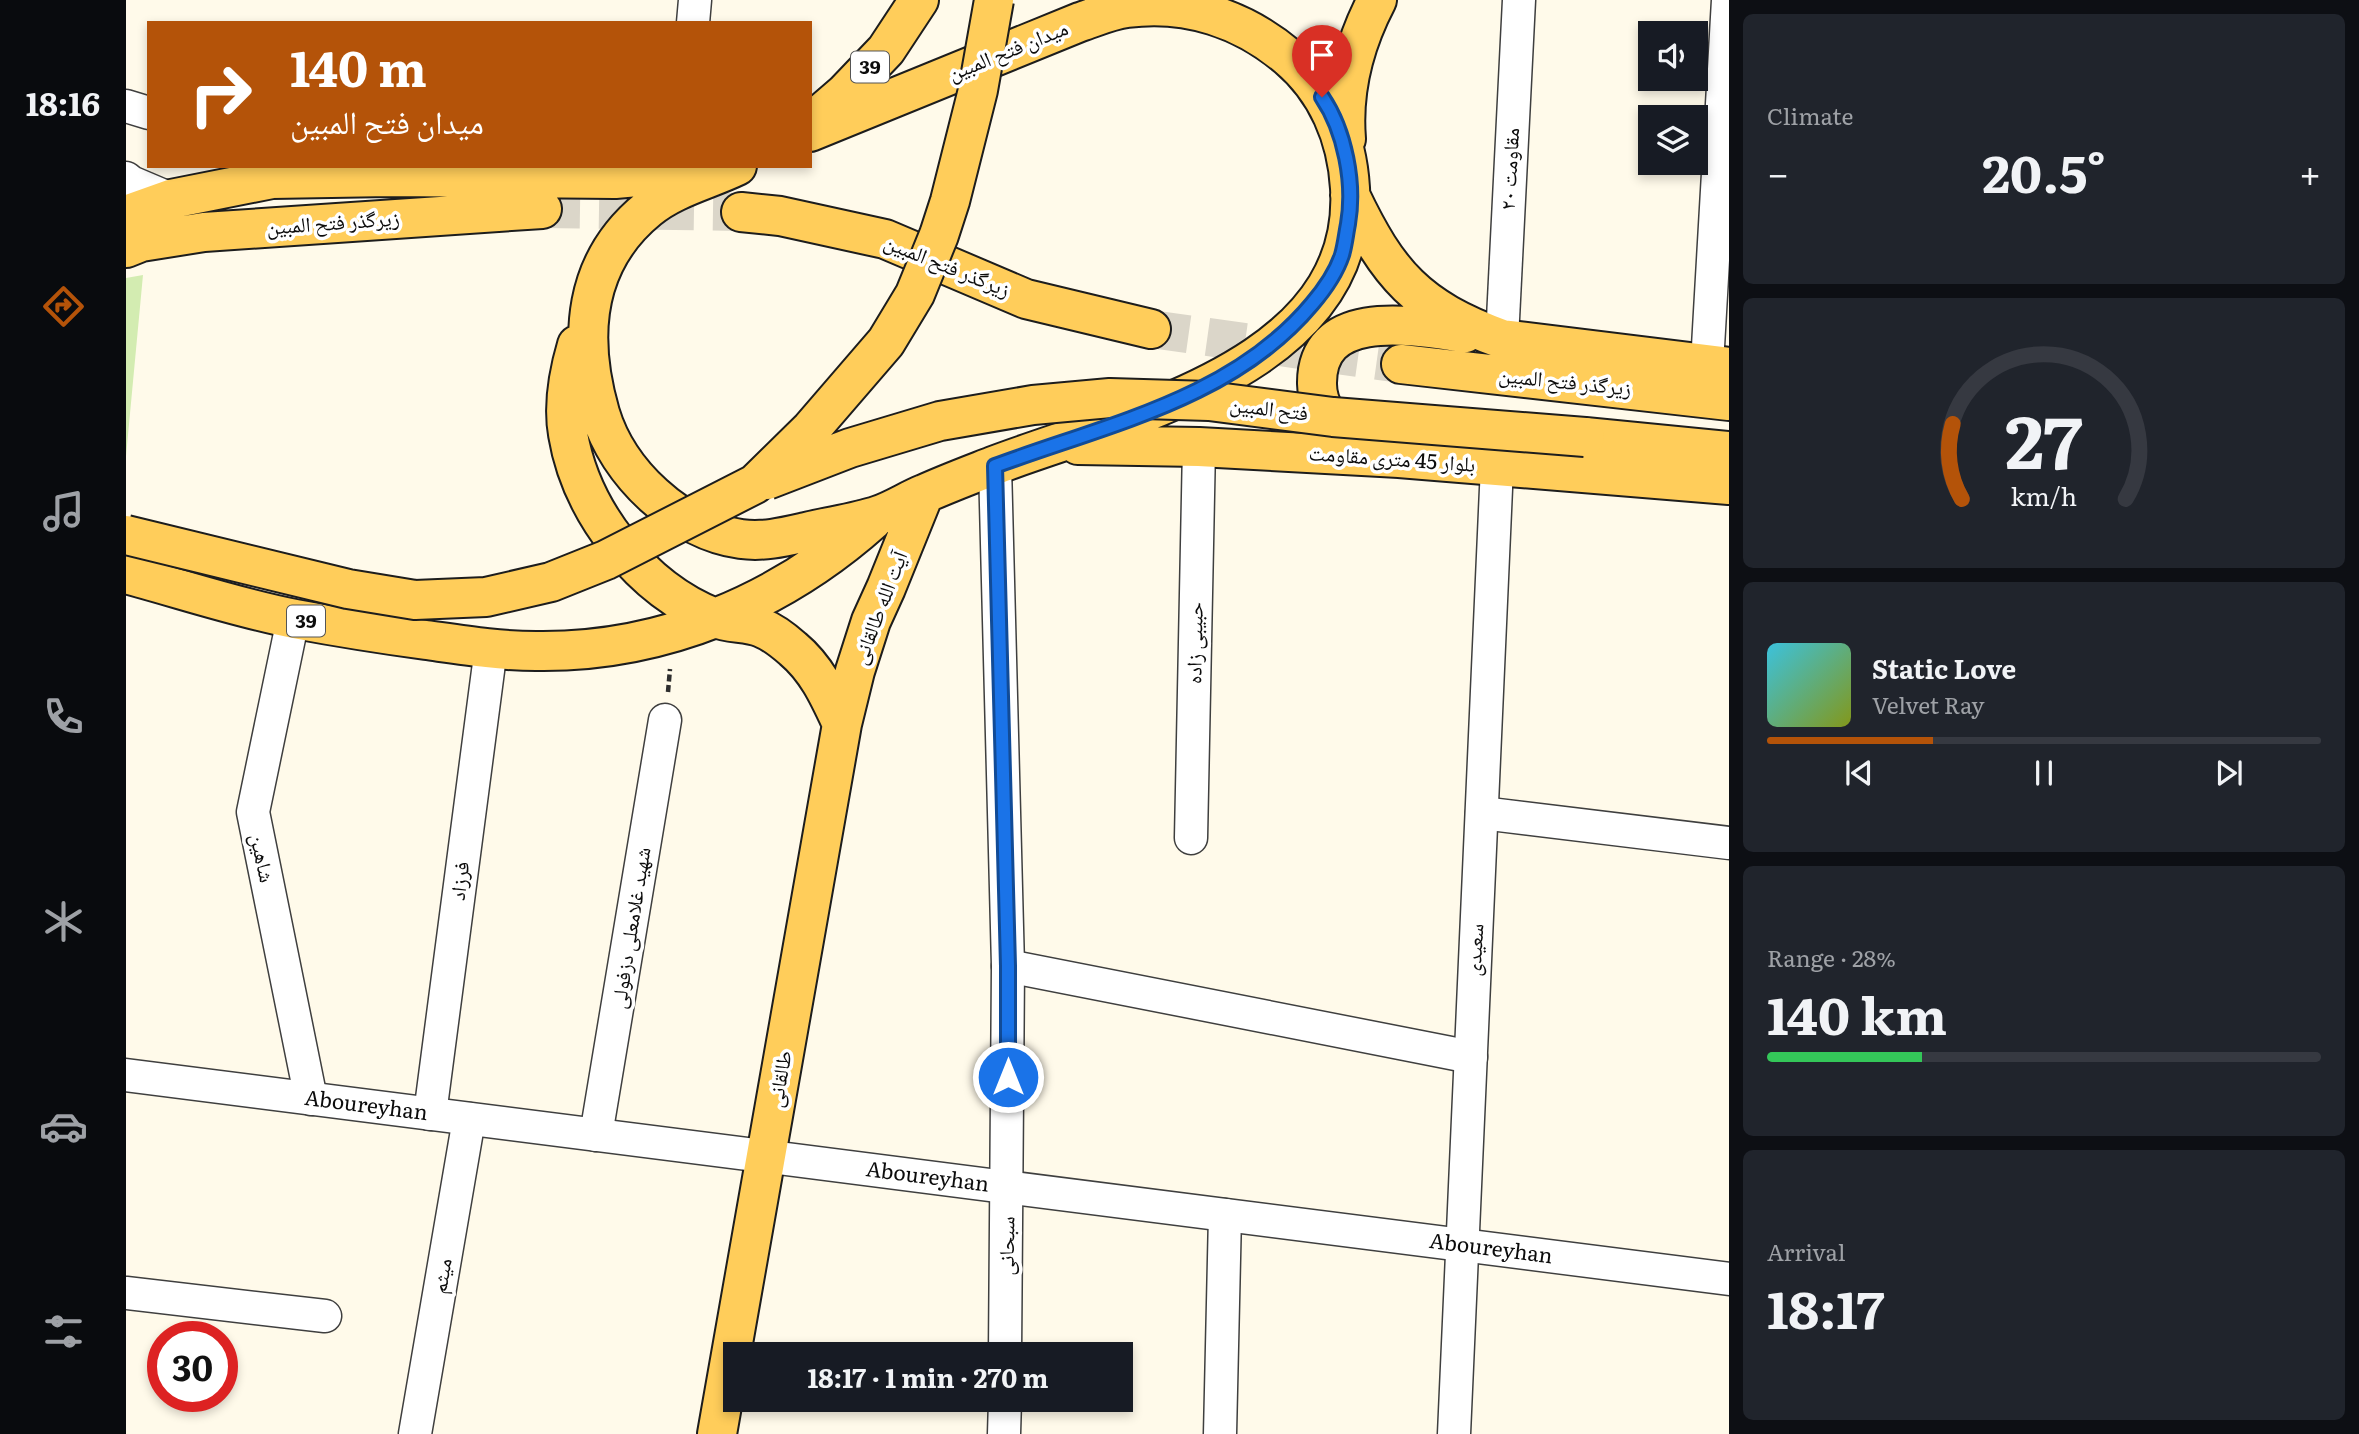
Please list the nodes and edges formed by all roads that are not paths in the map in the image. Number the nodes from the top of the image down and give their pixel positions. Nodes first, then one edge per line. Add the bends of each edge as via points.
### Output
1 (919, 0) edge
2 (994, 0) edge
3 (1377, 0) edge
4 (1519, 0) edge
5 (1728, 0) edge
6 (1169, 2) edge
7 (1123, 4) edge
8 (126, 106) edge
9 (147, 112) edge
10 (812, 122) edge
11 (812, 131) edge
12 (680, 168) edge
13 (734, 168) edge
14 (126, 178) edge
15 (1349, 182) junction
16 (171, 199) junction
17 (542, 209) tunnel mouth
18 (741, 212) tunnel mouth
19 (126, 215) edge
20 (126, 248) edge
21 (590, 300) junction
22 (1151, 329) tunnel mouth
23 (1502, 339) junction
24 (1401, 364) tunnel mouth
25 (1718, 365) edge
26 (1729, 401) edge
27 (1054, 444) junction
28 (1199, 447) junction
29 (1729, 451) edge
30 (1399, 458) junction
31 (995, 466) junction
32 (1497, 466) junction
33 (755, 484) junction
34 (1729, 485) edge
35 (924, 494) junction
36 (879, 516) junction
37 (126, 535) edge
38 (126, 574) edge
39 (293, 618) junction
40 (716, 619) junction
41 (491, 648) junction
42 (665, 720) road end
43 (842, 724) junction
44 (1482, 813) junction
45 (1191, 838) dead end
46 (1729, 843) edge
47 (1008, 966) junction
48 (1471, 1057) junction
49 (126, 1075) edge
50 (312, 1099) junction
51 (430, 1114) junction
52 (469, 1119) junction
53 (596, 1135) junction
54 (767, 1157) junction
55 (1008, 1187) junction
56 (1225, 1215) junction
57 (1463, 1245) junction
58 (1729, 1279) edge
59 (126, 1293) edge
60 (325, 1316) dead end
61 (1005, 1342) edge
62 (1004, 1412) edge
63 (415, 1434) edge
64 (716, 1434) edge
65 (1004, 1434) edge
66 (1220, 1434) edge
67 (1454, 1434) edge

1 - 10 main road, 39 via 886,50
2 - 33 main road, bridge via 978,90 950,201 915,294 870,362
3 - 15 main road via 1353,53 1345,119
4 - 23 street, مقاومت ۲۰
5 - 25 street
6 - 7 main road, میدان فتح المبین / 39
6 - 15 main road, میدان فتح المبین / 39 via 1237,23 1293,61 1333,113
7 - 11 main road, میدان فتح المبین / 39
8 - 9 street
12 - 13 main road, 39
12 - 16 main road, 39 via 615,179 272,179
13 - 21 main road, میدان فتح المبین / 39 via 649,207 619,238
14 - 16 street
15 - 23 main road via 1371,238 1417,294 1466,326
15 - 27 main road, میدان فتح المبین / 39 via 1342,256 1325,288 1271,346 1220,380
16 - 19 main road, 39
17 - 20 main road, زیرگذر فتح المبین via 204,232
18 - 22 main road, زیرگذر فتح المبین via 884,239 1027,299
21 - 36 main road, میدان فتح المبین / 39 via 587,348 601,418 619,453 663,504 700,527 737,539 765,541
21 - 40 main road via 572,363 568,401 567,431 575,468 601,520 628,556 677,598
23 - 25 main road
23 - 30 main road via 1394,325 1353,330 1328,348 1317,385 1333,424 1359,443
24 - 26 main road, زیرگذر فتح المبین
27 - 28 main road, بلوار 45 متری مقاومت
27 - 31 main road, میدان فتح المبین / 39
28 - 30 main road, بلوار 45 متری مقاومت
28 - 45 street, حبیبی زاده
29 - 33 main road, فتح المبین, bridge via 1334,417 1209,401 1110,398 940,421
30 - 32 main road, بلوار 45 متری مقاومت
31 - 35 main road, میدان فتح المبین / 39
31 - 47 street, سبحانی
32 - 34 main road, بلوار 45 متری مقاومت
32 - 44 street, سعیدی
33 - 37 main road, bridge via 606,560 551,582 486,597 415,600 348,589
35 - 36 main road, میدان فتح المبین / 39
35 - 43 main road, آیت الله طالقانی via 871,621
36 - 40 main road, 39 via 786,585
38 - 39 main road, 39
39 - 41 main road, 39
39 - 50 street, شاهین via 253,812
40 - 41 main road, 39 via 673,633 583,649
40 - 43 main road via 762,628 793,648 824,685
41 - 51 street, فرزاد
42 - 53 street, شهید غلامعلی دزفولی
43 - 54 main road, طالقانی
44 - 46 street
44 - 48 street, سعیدی
47 - 48 street
47 - 55 street, سبحانی
48 - 57 street, سعیدی
49 - 50 street, Aboureyhan
50 - 51 street, Aboureyhan
51 - 52 street, Aboureyhan
52 - 53 street, Aboureyhan
52 - 63 street, میثم
53 - 54 street, Aboureyhan
54 - 55 street, Aboureyhan
54 - 64 main road, طالقانی
55 - 56 street, Aboureyhan
55 - 61 street, سبحانی
56 - 57 street, Aboureyhan
56 - 66 street
57 - 58 street, Aboureyhan
57 - 67 street, سعیدی
59 - 60 street
62 - 65 street

